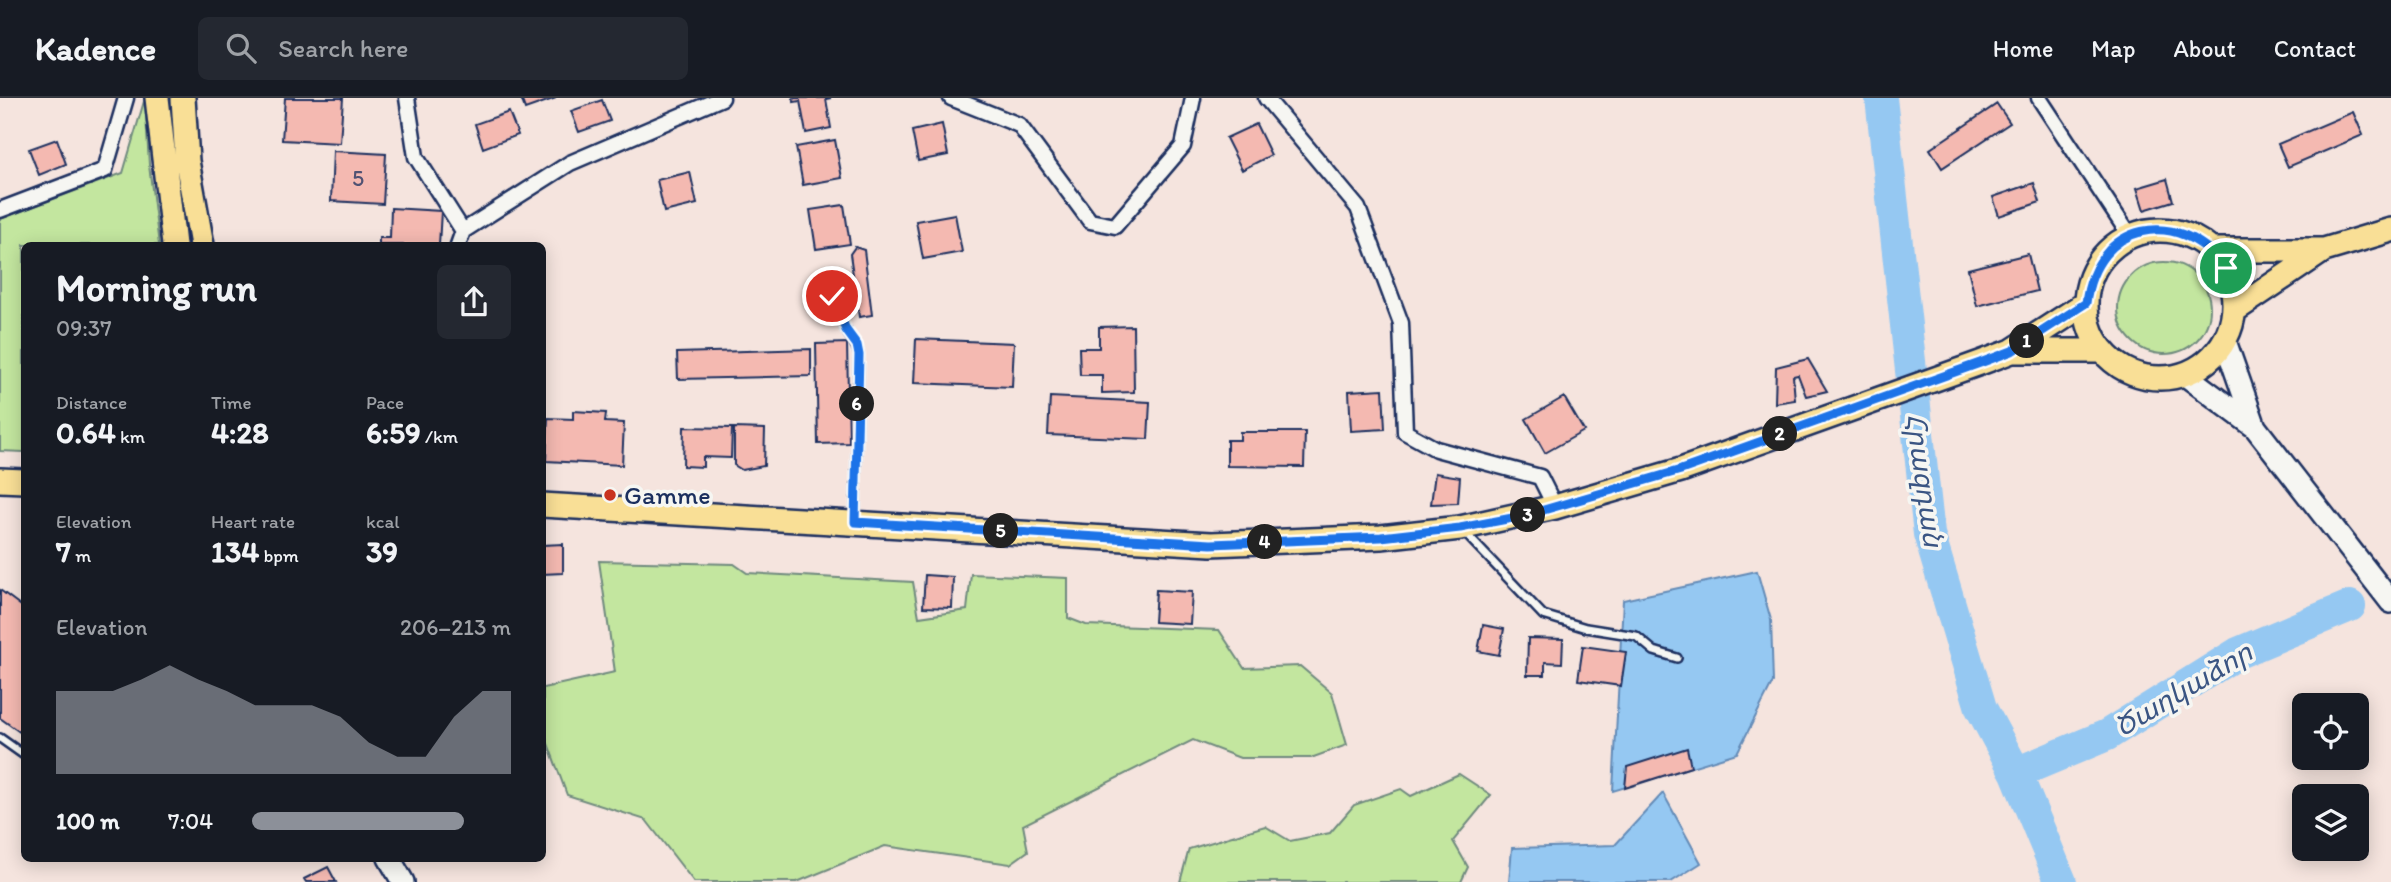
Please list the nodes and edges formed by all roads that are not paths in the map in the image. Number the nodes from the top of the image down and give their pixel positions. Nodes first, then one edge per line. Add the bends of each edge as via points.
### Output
1 (126, 98) edge
2 (157, 98) edge
3 (183, 98) edge
4 (407, 98) edge
5 (722, 98) edge
6 (951, 98) edge
7 (1193, 98) edge
8 (1266, 98) edge
9 (2039, 98) edge
10 (0, 210) edge
11 (2391, 230) edge
12 (2130, 236) junction
13 (460, 238) edge
14 (174, 242) edge
15 (200, 242) edge
16 (2212, 250) junction
17 (2324, 250) junction
18 (828, 276) dead end
19 (2086, 303) junction
20 (2235, 310) junction
21 (2225, 341) junction
22 (2012, 351) junction
23 (2103, 351) junction
24 (2184, 374) junction
25 (2255, 427) junction
26 (0, 480) edge
27 (21, 481) edge
28 (546, 505) edge
29 (1555, 507) junction
30 (855, 522) junction
31 (1460, 528) junction
32 (2391, 602) edge
33 (1676, 658) dead end
34 (0, 738) edge
35 (21, 753) edge
36 (391, 862) edge
37 (403, 882) edge

1 - 10 street via 105,170
2 - 14 main road
3 - 15 main road via 187,162
4 - 13 street via 416,157
5 - 13 street via 570,163
6 - 7 street via 1019,125 1090,221 1115,226 1183,146
8 - 29 street via 1358,208 1401,323 1405,432 1436,449 1540,477
9 - 12 street
11 - 17 main road
12 - 16 main road via 2173,231
12 - 19 main road via 2109,251 2094,270
16 - 17 main road
16 - 20 main road via 2230,278
17 - 20 main road
18 - 30 lane via 832,296 859,355
19 - 22 main road
19 - 23 main road via 2091,328
20 - 21 main road
21 - 24 main road via 2214,355
21 - 25 main road
22 - 23 main road
22 - 29 main road via 1681,470
23 - 24 main road via 2123,368 2146,376
24 - 25 main road
25 - 32 main road
26 - 27 main road
28 - 30 main road
29 - 31 main road
30 - 31 main road via 1211,544 1381,537
31 - 33 lane via 1543,615 1636,636 1654,651
34 - 35 lane
36 - 37 main road

